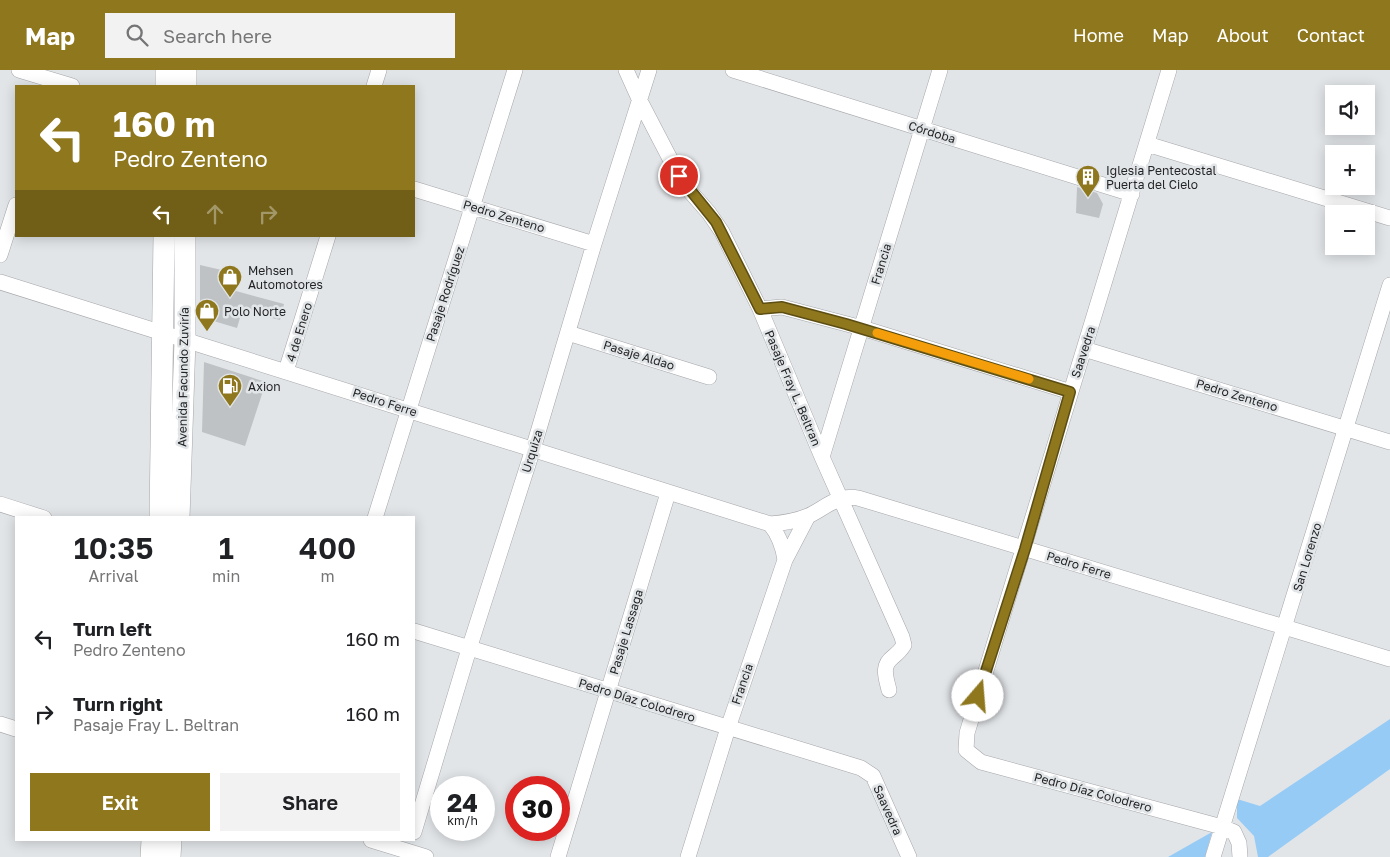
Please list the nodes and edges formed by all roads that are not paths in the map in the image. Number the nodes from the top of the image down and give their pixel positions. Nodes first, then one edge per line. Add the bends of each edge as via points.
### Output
1 (19, 70) edge
2 (166, 70) edge
3 (186, 70) edge
4 (379, 70) edge
5 (515, 70) edge
6 (626, 70) edge
7 (649, 70) edge
8 (733, 70) edge
9 (940, 70) edge
10 (1169, 70) edge
11 (55, 84) edge
12 (166, 85) edge
13 (186, 85) edge
14 (374, 85) edge
15 (640, 101) junction
16 (922, 129) junction
17 (1147, 144) junction
18 (415, 189) edge
19 (1132, 194) junction
20 (473, 206) junction
21 (15, 208) edge
22 (1390, 218) edge
23 (164, 237) edge
24 (185, 237) edge
25 (328, 237) edge
26 (594, 244) junction
27 (0, 255) edge
28 (0, 282) edge
29 (1390, 286) edge
30 (760, 309) junction
31 (862, 328) junction
32 (163, 333) junction
33 (568, 333) junction
34 (185, 340) junction
35 (1084, 349) junction
36 (286, 371) junction
37 (709, 377) dead end
38 (1070, 392) junction
39 (408, 410) junction
40 (1347, 429) junction
41 (1390, 442) edge
42 (533, 449) junction
43 (822, 457) junction
44 (668, 493) junction
45 (842, 498) junction
46 (0, 504) edge
47 (38, 516) edge
48 (160, 516) edge
49 (179, 516) edge
50 (377, 516) edge
51 (808, 516) junction
52 (770, 524) junction
53 (1025, 549) junction
54 (785, 560) junction
55 (1285, 628) junction
56 (415, 631) edge
57 (469, 649) junction
58 (1390, 660) edge
59 (889, 690) dead end
60 (608, 691) junction
61 (0, 724) edge
62 (728, 728) junction
63 (15, 730) edge
64 (966, 750) joint
65 (861, 768) joint
66 (1222, 827) junction
67 (415, 829) edge
68 (152, 841) edge
69 (171, 841) edge
70 (375, 841) edge
71 (408, 850) edge
72 (152, 857) edge
73 (170, 857) edge
74 (426, 857) edge
75 (558, 857) edge
76 (688, 857) edge
77 (909, 857) edge
78 (1213, 857) edge
79 (1240, 857) edge

1 - 11 street
2 - 12 main road
3 - 13 main road
4 - 14 street
5 - 20 street, Pasaje Rodríguez
6 - 15 street, Pasaje Fray L. Beltran
7 - 15 street, Urquiza
8 - 16 street, Córdoba
9 - 16 street, Francia
10 - 17 street, Saavedra
15 - 26 street, Urquiza
15 - 30 street, Pasaje Fray L. Beltran via 679,176 722,232
16 - 19 street, Córdoba
16 - 31 street, Francia
17 - 19 street, Saavedra
17 - 22 street
18 - 20 street, Pedro Zenteno
19 - 35 street, Saavedra
20 - 26 street, Pedro Zenteno
20 - 39 street, Pasaje Rodríguez
21 - 27 street
23 - 32 main road, Avenida Facundo Zuviría
24 - 34 main road, Avenida Facundo Zuviría
25 - 36 street, 4 de Enero
26 - 33 street, Urquiza
28 - 32 street, Pedro Ferre
29 - 40 street, San Lorenzo
30 - 31 street via 782,307
30 - 43 street, Pasaje Fray L. Beltran
31 - 38 street
31 - 43 street, Francia
32 - 34 street, Pedro Ferre
32 - 48 main road, Avenida Facundo Zuviría
33 - 37 street, Pasaje Aldao
33 - 42 street, Urquiza
34 - 36 street, Pedro Ferre
34 - 49 main road, Avenida Facundo Zuviría
35 - 38 street, Saavedra
35 - 40 street, Pedro Zenteno
36 - 39 street, Pedro Ferre
38 - 53 street, Saavedra
39 - 42 street, Pedro Ferre
39 - 50 street, Pasaje Rodríguez
40 - 41 street, Pedro Zenteno
40 - 55 street, San Lorenzo
42 - 44 street, Pedro Ferre
42 - 57 street, Urquiza
43 - 45 street, Pasaje Fray L. Beltran
44 - 52 street, Pedro Ferre
44 - 60 street, Pasaje Lassaga
45 - 51 street, Pedro Ferre
45 - 53 street, Pedro Ferre via 858,498
45 - 59 street, Pasaje Fray L. Beltran via 904,645 886,664 884,672
46 - 47 street
51 - 52 street, Pedro Ferre via 788,523
51 - 54 street, Francia
52 - 54 street via 780,540
53 - 55 street, Pedro Ferre
53 - 64 street, Saavedra via 967,732
54 - 62 street, Francia
55 - 58 street, Pedro Ferre
55 - 66 street, San Lorenzo
56 - 57 street, Pedro Díaz Colodrero
57 - 60 street, Pedro Díaz Colodrero
57 - 67 street, Urquiza
60 - 62 street, Pedro Díaz Colodrero
60 - 75 street, Pasaje Lassaga
61 - 63 street
62 - 65 street, Pedro Díaz Colodrero
62 - 76 street, Francia
64 - 66 street, Pedro Díaz Colodrero via 981,762
65 - 77 street, Saavedra via 873,776
66 - 78 street, San Lorenzo
66 - 79 street via 1234,832
68 - 72 main road
69 - 73 main road
70 - 71 street
71 - 74 street

